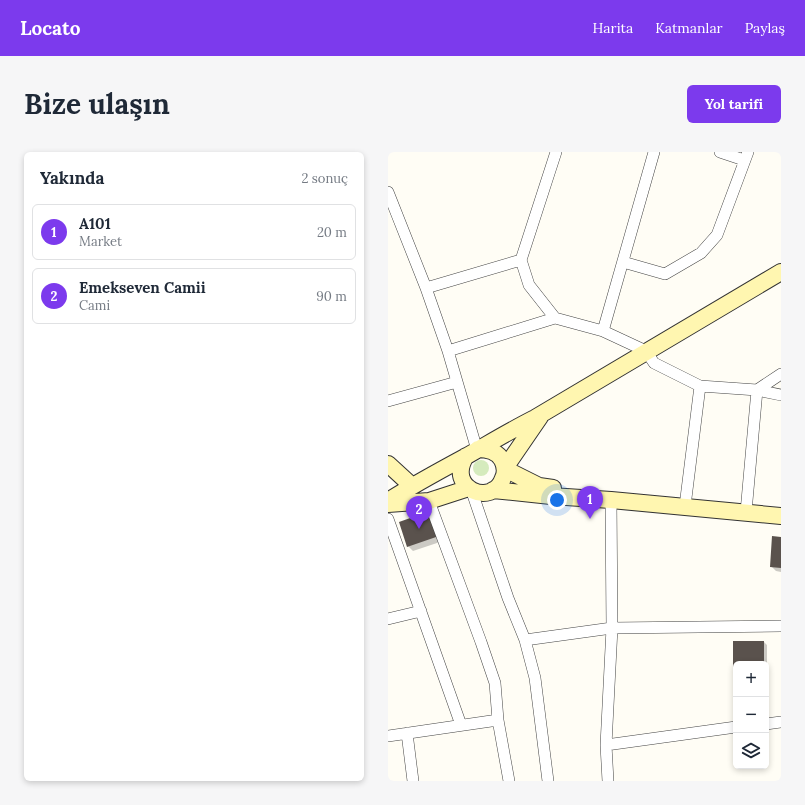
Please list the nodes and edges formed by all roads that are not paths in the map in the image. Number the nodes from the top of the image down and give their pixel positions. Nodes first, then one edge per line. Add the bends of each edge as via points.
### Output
1 (556, 152) edge
2 (654, 152) edge
3 (720, 152) edge
4 (746, 156) edge
5 (388, 192) edge
6 (521, 260) junction
7 (623, 262) junction
8 (781, 272) edge
9 (426, 288) junction
10 (555, 318) junction
11 (603, 331) junction
12 (448, 351) junction
13 (646, 351) junction
14 (781, 374) edge
15 (457, 382) junction
16 (700, 386) junction
17 (757, 390) junction
18 (781, 395) edge
19 (388, 401) edge
20 (542, 414) junction
21 (474, 452) junction
22 (388, 464) edge
23 (505, 469) junction
24 (412, 486) junction
25 (470, 488) junction
26 (493, 490) junction
27 (611, 500) junction
28 (429, 501) junction
29 (388, 502) edge
30 (685, 506) junction
31 (746, 512) junction
32 (781, 516) edge
33 (388, 519) edge
34 (421, 611) junction
35 (388, 619) edge
36 (781, 626) edge
37 (612, 628) junction
38 (525, 640) junction
39 (498, 720) junction
40 (781, 722) edge
41 (769, 724) edge
42 (461, 726) junction
43 (733, 727) edge
44 (407, 733) junction
45 (388, 736) edge
46 (606, 745) junction
47 (413, 781) edge
48 (509, 781) edge
49 (548, 781) edge
50 (608, 781) edge

1 - 6 street
2 - 7 street
3 - 4 street
4 - 7 street via 717,235 701,253 665,274
5 - 9 street
6 - 9 street
6 - 10 street via 529,285
7 - 11 street
8 - 13 main road
9 - 12 street
10 - 11 street
10 - 12 street
11 - 13 street
12 - 15 street
13 - 16 street via 654,363
13 - 20 main road
14 - 17 street
15 - 19 street
15 - 21 street
16 - 17 street
16 - 30 street
17 - 18 street
17 - 31 street
20 - 21 main road
20 - 23 main road
21 - 23 main road via 485,449 493,451 503,461
21 - 24 main road
21 - 25 main road via 462,462 460,469 464,483
22 - 24 main road
23 - 26 main road via 502,481
23 - 27 main road via 539,486
24 - 29 main road
25 - 26 main road via 481,493
25 - 28 main road
25 - 38 street
26 - 27 main road
27 - 30 main road
27 - 37 street
28 - 29 main road
28 - 39 street via 495,683
30 - 31 main road
31 - 32 main road
33 - 34 street
34 - 35 street
34 - 42 street
36 - 37 street
37 - 38 street
37 - 46 street
38 - 49 street via 535,678
39 - 42 street
39 - 48 street
40 - 41 street
42 - 44 street
43 - 46 street
44 - 45 street
44 - 47 street
46 - 50 street

